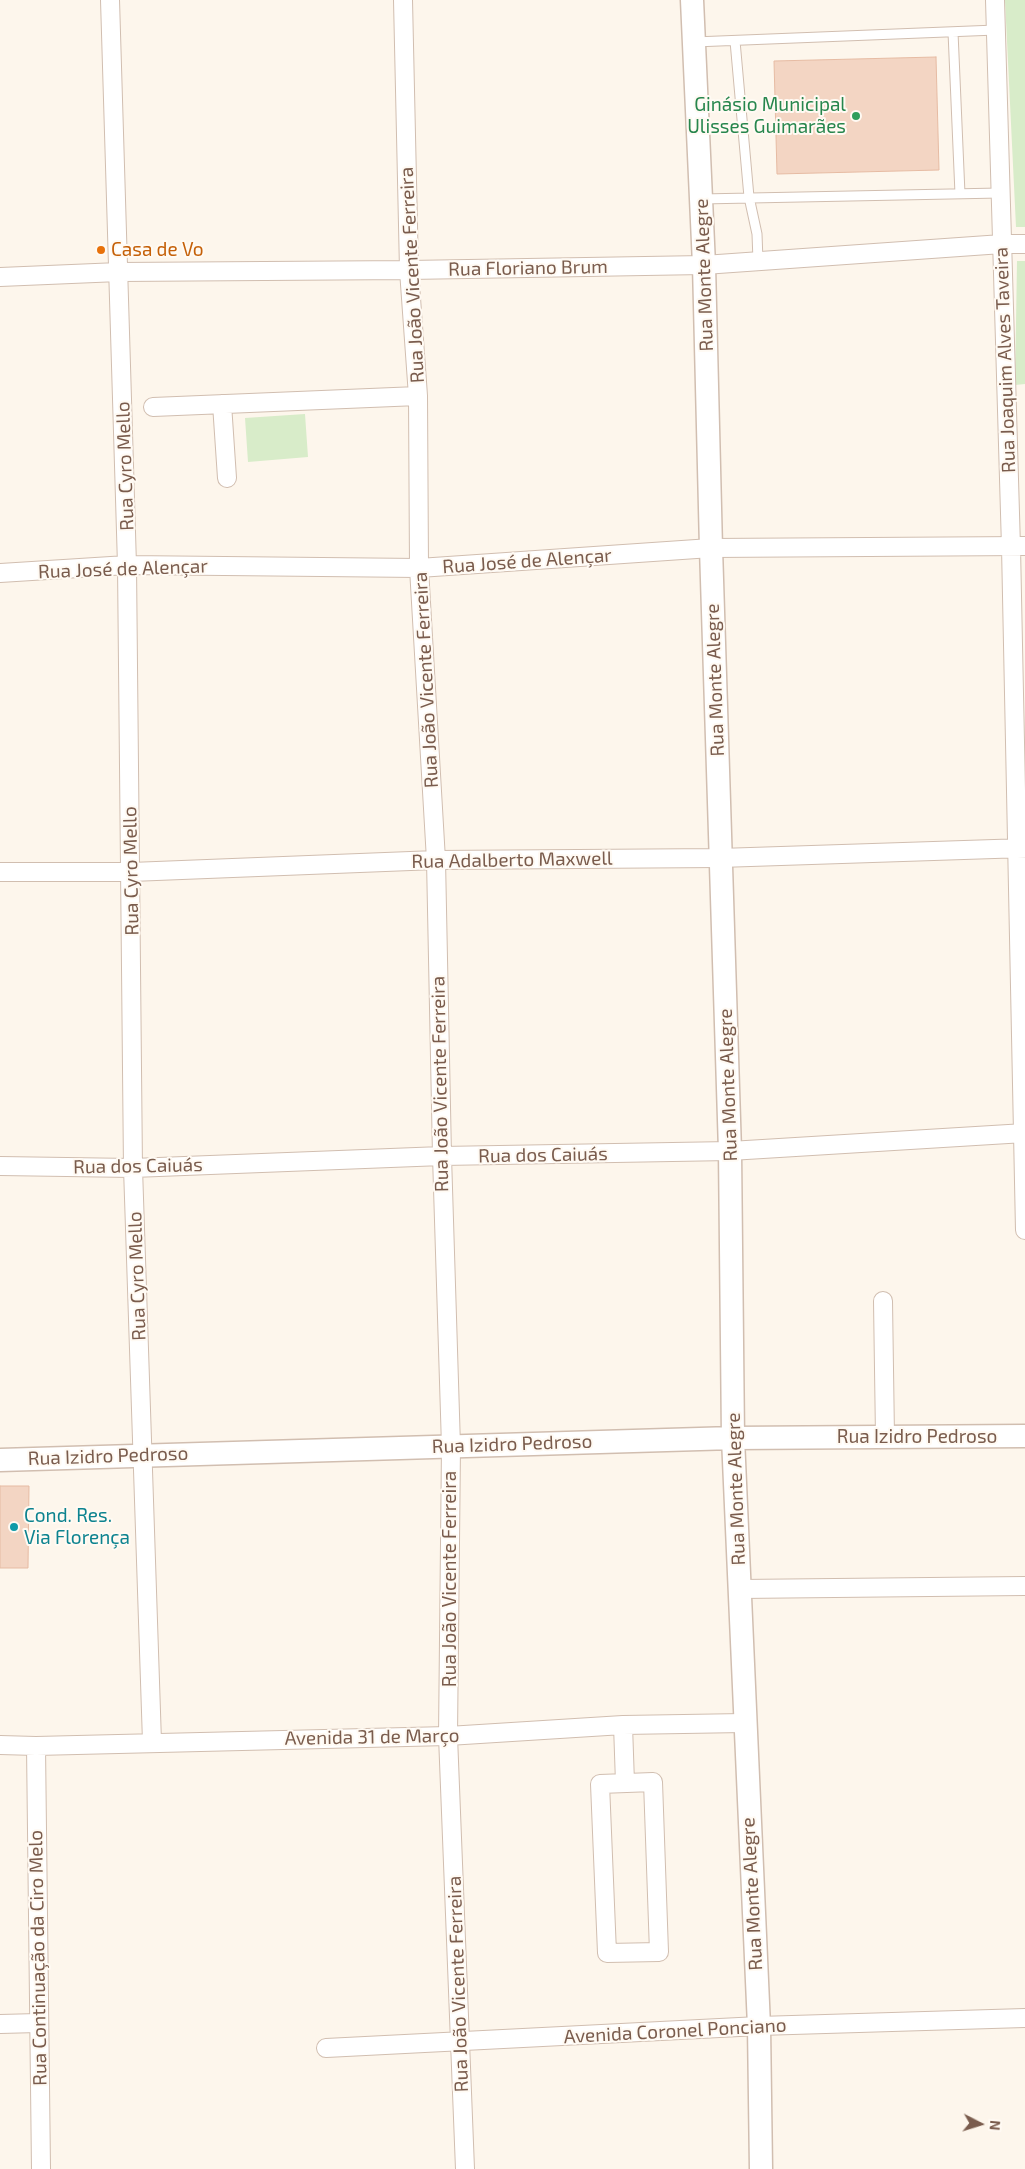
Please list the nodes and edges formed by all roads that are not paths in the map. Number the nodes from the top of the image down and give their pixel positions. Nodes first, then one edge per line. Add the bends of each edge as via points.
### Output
1 (110, 0) edge
2 (403, 0) edge
3 (692, 0) edge
4 (995, 0) edge
5 (996, 30) junction
6 (953, 32) junction
7 (735, 41) junction
8 (694, 42) junction
9 (1000, 193) junction
10 (960, 194) junction
11 (749, 197) junction
12 (701, 199) junction
13 (1002, 244) junction
14 (1025, 244) edge
15 (758, 261) junction
16 (704, 264) junction
17 (409, 270) junction
18 (119, 272) junction
19 (0, 277) edge
20 (418, 396) junction
21 (222, 404) junction
22 (153, 407) dead end
23 (227, 478) dead end
24 (1018, 546) edge
25 (711, 548) junction
26 (127, 565) junction
27 (419, 568) junction
28 (0, 573) edge
29 (1022, 848) edge
30 (720, 858) junction
31 (436, 860) junction
32 (0, 872) edge
33 (131, 872) junction
34 (1024, 1133) edge
35 (730, 1152) junction
36 (442, 1156) junction
37 (0, 1166) edge
38 (133, 1168) junction
39 (1025, 1230) edge
40 (883, 1301) dead end
41 (1025, 1436) edge
42 (885, 1437) junction
43 (733, 1438) junction
44 (451, 1446) junction
45 (142, 1454) junction
46 (0, 1460) edge
47 (1025, 1586) edge
48 (740, 1589) junction
49 (744, 1723) junction
50 (623, 1725) junction
51 (448, 1736) junction
52 (152, 1742) junction
53 (0, 1745) edge
54 (36, 1746) junction
55 (625, 1783) junction
56 (1025, 2018) edge
57 (38, 2023) junction
58 (0, 2024) edge
59 (758, 2026) junction
60 (459, 2042) junction
61 (326, 2048) dead end
62 (41, 2169) edge
63 (465, 2169) edge
64 (762, 2169) edge

1 - 18 street, Rua Cyro Mello
2 - 17 street, Rua João Vicente Ferreira
3 - 8 street, Rua Monte Alegre
4 - 5 street, Rua Joaquim Alves Taveira
5 - 6 lane
5 - 9 street, Rua Joaquim Alves Taveira
6 - 7 lane
6 - 10 lane
7 - 8 lane
7 - 11 lane
8 - 12 street, Rua Monte Alegre
9 - 10 lane
9 - 13 street, Rua Joaquim Alves Taveira
10 - 11 lane
11 - 12 lane
11 - 15 lane via 757,234
12 - 16 street, Rua Monte Alegre
13 - 14 street, Rua Floriano Brum
13 - 15 street, Rua Floriano Brum
13 - 24 street, Rua Joaquim Alves Taveira
15 - 16 street, Rua Floriano Brum
16 - 17 street, Rua Floriano Brum
16 - 25 street, Rua Monte Alegre
17 - 18 street, Rua Floriano Brum
17 - 20 street, Rua João Vicente Ferreira
18 - 19 street, Rua Floriano Brum
18 - 26 street, Rua Cyro Mello
20 - 21 street
20 - 27 street, Rua João Vicente Ferreira
21 - 22 street
21 - 23 street
24 - 25 street, Rua José de Alençar
24 - 29 street, Rua Joaquim Alves Taveira
25 - 27 street, Rua José de Alençar
25 - 30 street, Rua Monte Alegre
26 - 27 street, Rua José de Alençar
26 - 28 street, Rua José de Alençar
26 - 33 street, Rua Cyro Mello
27 - 31 street, Rua João Vicente Ferreira
29 - 30 street, Rua Adalberto Maxwell
29 - 34 street, Rua Joaquim Alves Taveira
30 - 31 street, Rua Adalberto Maxwell
30 - 35 street, Rua Monte Alegre
31 - 33 street, Rua Adalberto Maxwell
31 - 36 street, Rua João Vicente Ferreira
32 - 33 street, Rua Adalberto Maxwell
33 - 38 street, Rua Cyro Mello
34 - 35 street, Rua dos Caiuás
34 - 39 street, Rua Joaquim Alves Taveira
35 - 36 street, Rua dos Caiuás
35 - 43 street, Rua Monte Alegre
36 - 38 street, Rua dos Caiuás
36 - 44 street, Rua João Vicente Ferreira
37 - 38 street, Rua dos Caiuás
38 - 45 street, Rua Cyro Mello
40 - 42 street
41 - 42 street, Rua Izidro Pedroso
42 - 43 street, Rua Izidro Pedroso
43 - 44 street, Rua Izidro Pedroso
43 - 48 street, Rua Monte Alegre
44 - 45 street, Rua Izidro Pedroso
44 - 51 street, Rua João Vicente Ferreira
45 - 46 street, Rua Izidro Pedroso
45 - 52 street, Rua Cyro Mello
47 - 48 street
48 - 49 street, Rua Monte Alegre
49 - 50 street, Avenida 31 de Março
49 - 59 street, Rua Monte Alegre
50 - 51 street, Avenida 31 de Março
50 - 55 street
51 - 52 street, Avenida 31 de Março
51 - 60 street, Rua João Vicente Ferreira
52 - 54 street, Avenida 31 de Março
53 - 54 street, Avenida 31 de Março
54 - 57 street, Rua Continuação da Ciro Melo
55 - 55 street via 600,1784 607,1954 659,1952 652,1782
56 - 59 street, Avenida Coronel Ponciano
57 - 58 street
57 - 62 street, Rua Continuação da Ciro Melo
59 - 60 street, Avenida Coronel Ponciano
59 - 64 street, Rua Monte Alegre
60 - 61 street, Avenida Coronel Ponciano
60 - 63 street, Rua João Vicente Ferreira

